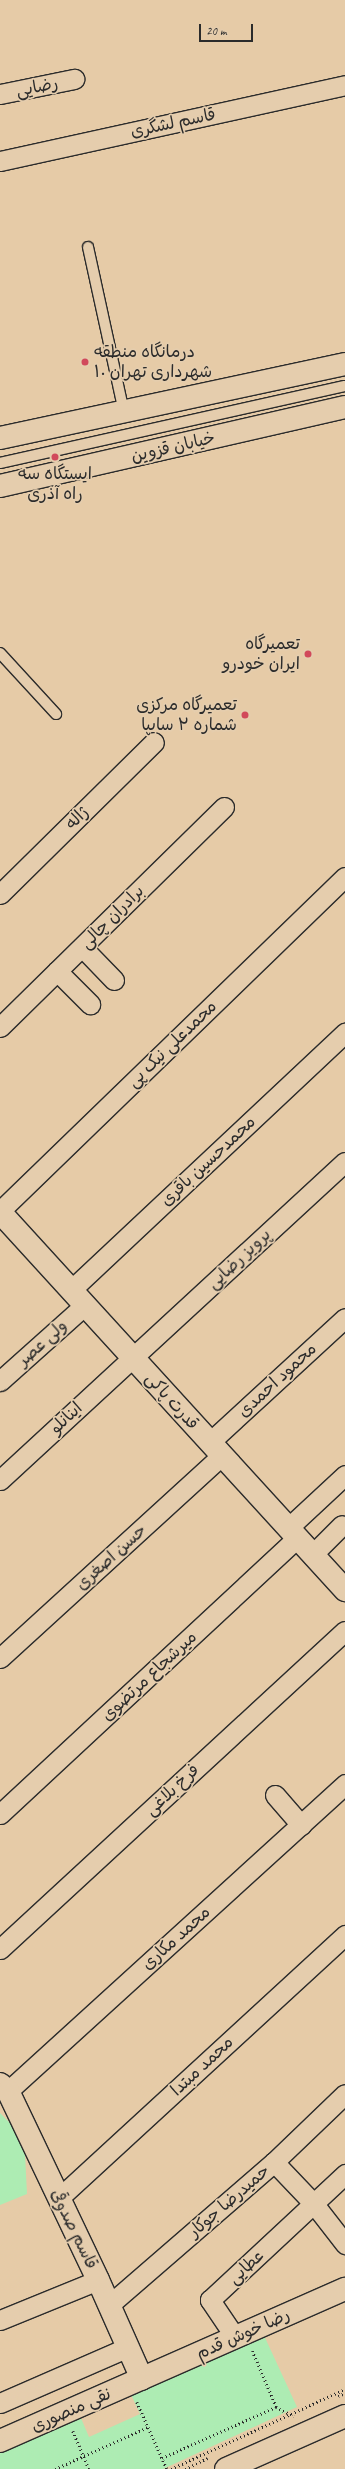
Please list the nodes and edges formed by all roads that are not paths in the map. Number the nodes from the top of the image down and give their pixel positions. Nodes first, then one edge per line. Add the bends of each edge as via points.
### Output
1 (74, 79) dead end
2 (345, 85) edge
3 (0, 94) edge
4 (1, 155) edge
5 (88, 247) dead end
6 (345, 364) edge
7 (345, 386) edge
8 (345, 407) edge
9 (124, 412) junction
10 (0, 438) edge
11 (0, 463) edge
12 (0, 486) edge
13 (0, 653) edge
14 (56, 714) dead end
15 (154, 742) dead end
16 (224, 807) dead end
17 (345, 877) edge
18 (0, 894) edge
19 (82, 947) junction
20 (57, 971) junction
21 (114, 980) dead end
22 (90, 1004) dead end
23 (0, 1027) edge
24 (345, 1033) edge
25 (345, 1162) edge
26 (2, 1217) edge
27 (78, 1297) junction
28 (345, 1318) edge
29 (132, 1357) junction
30 (0, 1382) edge
31 (216, 1449) junction
32 (345, 1475) edge
33 (0, 1480) edge
34 (342, 1525) dead end
35 (293, 1533) junction
36 (312, 1555) junction
37 (345, 1590) edge
38 (345, 1631) edge
39 (0, 1658) edge
40 (345, 1784) edge
41 (275, 1795) dead end
42 (0, 1814) edge
43 (301, 1825) junction
44 (345, 1935) edge
45 (0, 1949) edge
46 (4, 2088) edge
47 (345, 2094) edge
48 (274, 2162) junction
49 (345, 2174) edge
50 (59, 2198) junction
51 (314, 2204) junction
52 (345, 2244) edge
53 (98, 2280) junction
54 (345, 2289) edge
55 (109, 2305) junction
56 (0, 2320) edge
57 (239, 2335) junction
58 (128, 2347) junction
59 (136, 2381) junction
60 (0, 2402) edge
61 (345, 2416) edge
62 (0, 2441) edge
63 (226, 2469) edge

1 - 3 street, رضایی
2 - 4 street, قاسم لشگری
5 - 9 lane
6 - 9 street
7 - 11 lane
8 - 12 street, خیابان قزوین
9 - 10 street
13 - 14 lane
15 - 18 street, ژاله
16 - 19 street, برادران چالی
17 - 26 street, محمدعلی نیک پی
19 - 20 street, برادران چالی
19 - 21 street
20 - 22 street
20 - 23 street, برادران چالی
24 - 27 street, محمدحسین باقری
25 - 29 street, پرویز رضایی
26 - 27 street, قدرت پاکی
27 - 29 street, قدرت پاکی
27 - 30 street, ولی عصر
28 - 31 street, محمود احمدی
29 - 31 street, قدرت پاکی
29 - 33 street, اینانلو
31 - 35 street, قدرت پاکی
31 - 39 street, حسن اصغری
32 - 35 street, میرشجاع مرتضوی
34 - 36 street
35 - 36 street, قدرت پاکی
35 - 42 street, میرشجاع مرتضوی
36 - 37 street, قدرت پاکی
38 - 45 street, فرخ بلاغی
40 - 43 street, محمد مکاری
41 - 43 street
43 - 46 street, محمد مکاری
44 - 50 street, محمد مبتدا
46 - 50 street, قاسم صدوقی
47 - 48 street, حمیدرضا جوکار
48 - 51 street
48 - 55 street, حمیدرضا جوکار
49 - 51 street
50 - 53 street, قاسم صدوقی
51 - 52 street
51 - 57 street, عطایی via 210,2300
53 - 55 street, قاسم صدوقی
53 - 56 street
54 - 57 street, رضا خوش قدم
55 - 58 street, قاسم صدوقی
57 - 59 street, رضا خوش قدم
58 - 59 street, قاسم صدوقی
58 - 60 street
59 - 62 street, نقی منصوری
61 - 63 street

